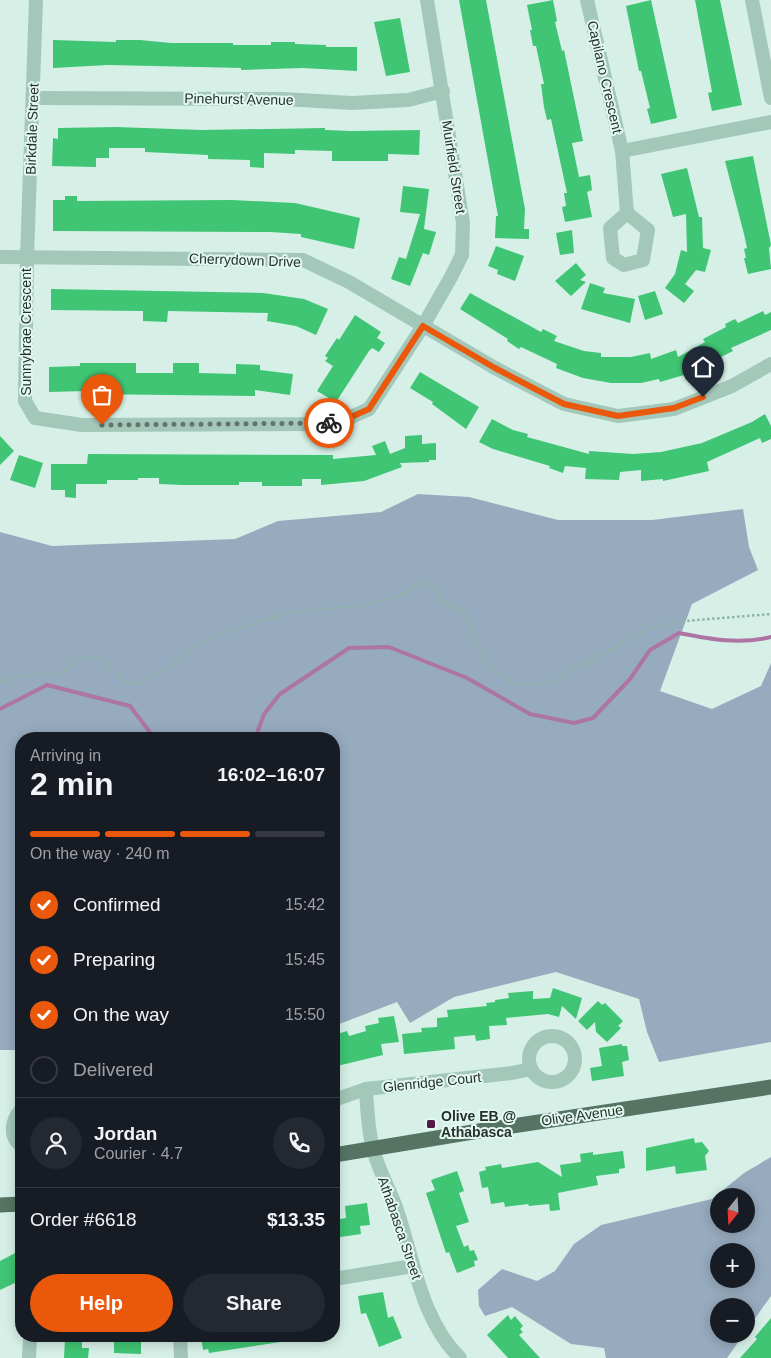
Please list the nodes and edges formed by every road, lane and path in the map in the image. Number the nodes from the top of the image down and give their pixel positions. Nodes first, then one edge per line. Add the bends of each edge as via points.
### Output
1 (36, 0) edge
2 (427, 0) edge
3 (587, 0) edge
4 (752, 0) edge
5 (443, 92) junction
6 (34, 98) junction
7 (771, 98) edge
8 (771, 122) edge
9 (622, 151) junction
10 (627, 213) dead end
11 (27, 257) junction
12 (0, 258) edge
13 (423, 326) junction
14 (771, 364) edge
15 (771, 614) edge
16 (0, 682) edge
17 (531, 1069) dead end
18 (771, 1087) edge
19 (366, 1089) junction
20 (340, 1098) edge
21 (15, 1117) edge
22 (15, 1138) edge
23 (372, 1148) junction
24 (340, 1154) edge
25 (15, 1204) edge
26 (0, 1205) edge
27 (413, 1266) junction
28 (340, 1278) edge
29 (30, 1342) edge
30 (180, 1342) edge
31 (29, 1358) edge
32 (181, 1358) edge
33 (460, 1358) edge

1 - 6 street, Birkdale Street
2 - 5 street, Muirfield Street
3 - 9 street, Capilano Crescent
4 - 7 street
5 - 6 street, Pinehurst Avenue via 408,100 352,103 283,99
5 - 13 street, Muirfield Street via 463,222 462,255
6 - 11 street, Birkdale Street
8 - 9 street, Capilano Crescent
9 - 10 street
11 - 12 street, Cherrydown Drive
11 - 13 street, Cherrydown Drive via 303,260 349,282
11 - 13 street, Sunnybrae Crescent via 25,401 35,418 82,425 316,424 342,421 369,409
13 - 14 street, Cherrydown Drive via 564,404 618,416 674,408 732,386
15 - 16 path via 673,622 649,629 570,670 564,678 526,686 513,683 492,670 483,660 465,613 439,598 431,585 421,583 395,597 364,605 285,613 205,640 164,670 139,683 122,679 100,657 80,658 54,676 19,676
17 - 19 street, Glenridge Court
18 - 23 main road, Olive Avenue
19 - 20 street, Glenridge Court
19 - 23 street, Athabasca Street
21 - 22 street via 12,1130
23 - 24 main road, Olive Avenue
23 - 27 street, Athabasca Street via 397,1211
25 - 26 main road
27 - 28 street
27 - 33 street, Athabasca Street via 446,1345
29 - 31 street
30 - 32 street

